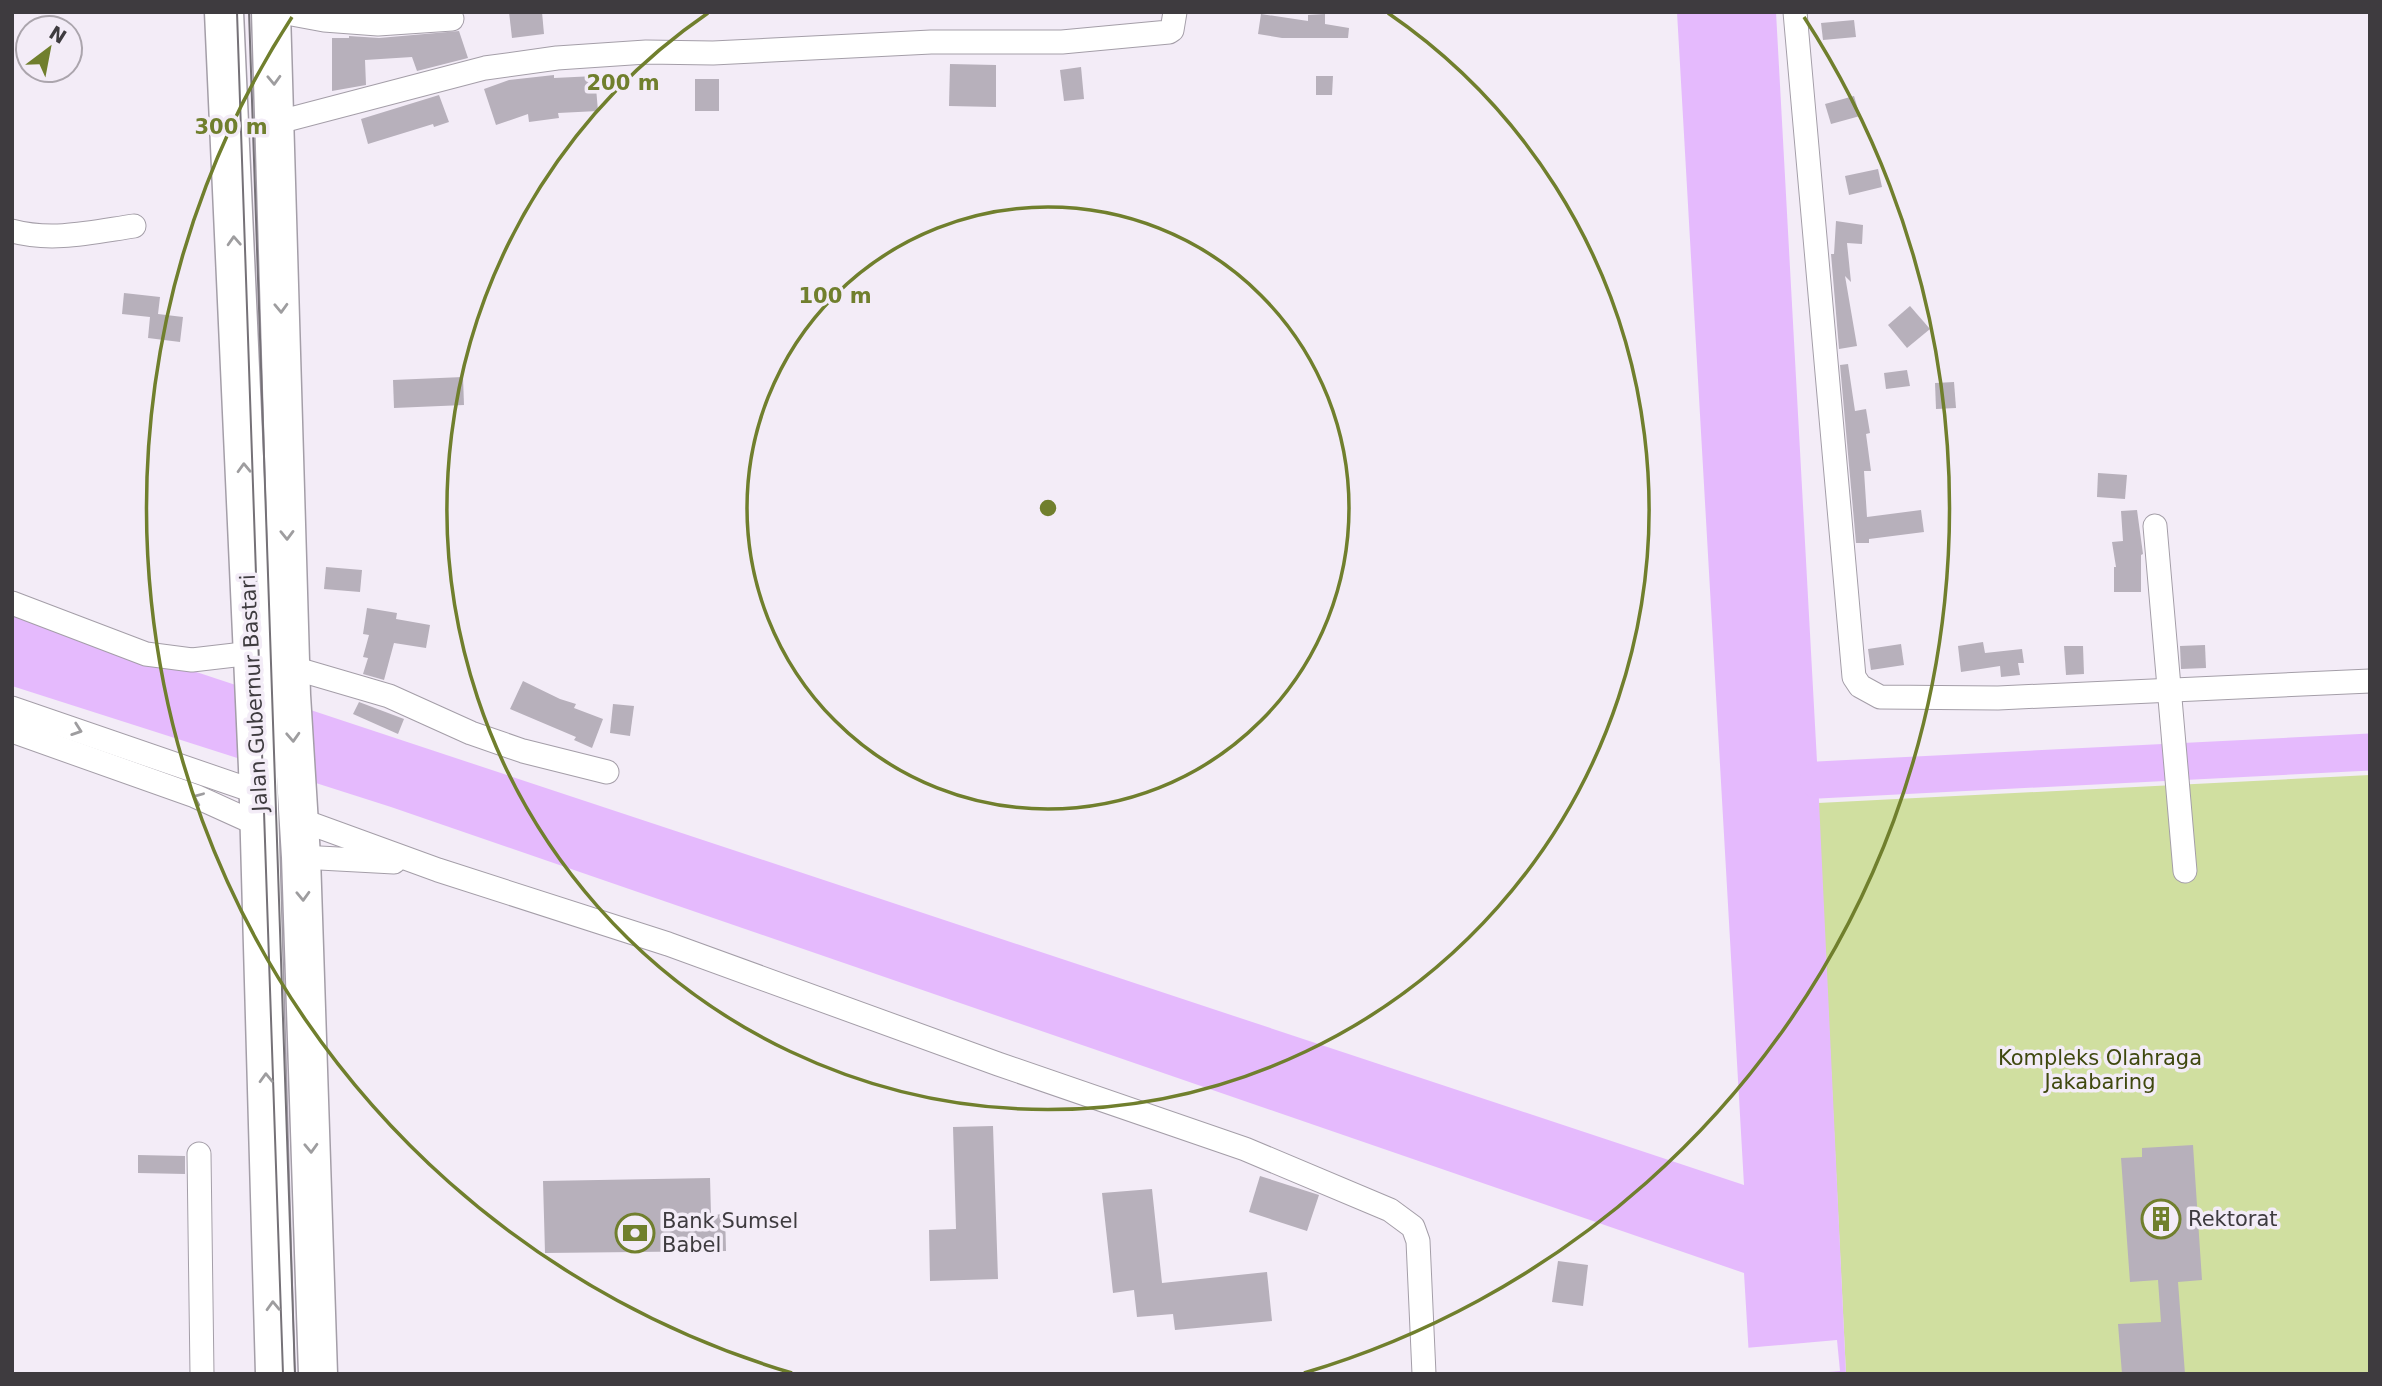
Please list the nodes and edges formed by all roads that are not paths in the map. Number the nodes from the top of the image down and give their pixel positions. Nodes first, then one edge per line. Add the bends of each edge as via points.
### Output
1 (224, 12) edge
2 (271, 12) edge
3 (281, 12) edge
4 (1175, 12) edge
5 (1795, 12) edge
6 (452, 19) dead end
7 (275, 123) junction
8 (134, 226) dead end
9 (12, 231) edge
10 (2155, 526) dead end
11 (12, 603) edge
12 (252, 668) junction
13 (290, 681) junction
14 (2370, 681) edge
15 (2171, 690) junction
16 (12, 708) edge
17 (12, 732) edge
18 (607, 772) dead end
19 (259, 796) junction
20 (298, 818) junction
21 (301, 857) junction
22 (418, 863) junction
23 (2185, 871) dead end
24 (199, 1154) dead end
25 (202, 1374) edge
26 (275, 1374) edge
27 (318, 1374) edge
28 (1424, 1374) edge

12 -> 1 highway, Jalan Gubernur Bastari
2 -> 7 highway, Jalan Gubernur Bastari
3 - 6 street via 378,24
4 - 7 street via 1169,32 1062,42 932,42 557,58 485,68
5 - 15 street via 1854,677 1880,697 1998,698
7 -> 13 highway, Jalan Gubernur Bastari
8 - 9 street via 53,237
10 - 15 street
11 - 12 street via 146,654
12 - 19 highway, Jalan Gubernur Bastari
13 - 18 street via 389,696 471,733
13 -> 20 highway, Jalan Gubernur Bastari
14 - 15 street
15 - 23 street
16 -> 19 street
19 -> 17 street via 195,796
26 -> 19 highway, Jalan Gubernur Bastari
20 - 21 highway, Jalan Gubernur Bastari
20 - 22 street
21 - 22 street
21 -> 27 highway, Jalan Gubernur Bastari
22 - 28 street via 680,948 1245,1149 1390,1210 1413,1227 1418,1241
24 - 25 street

